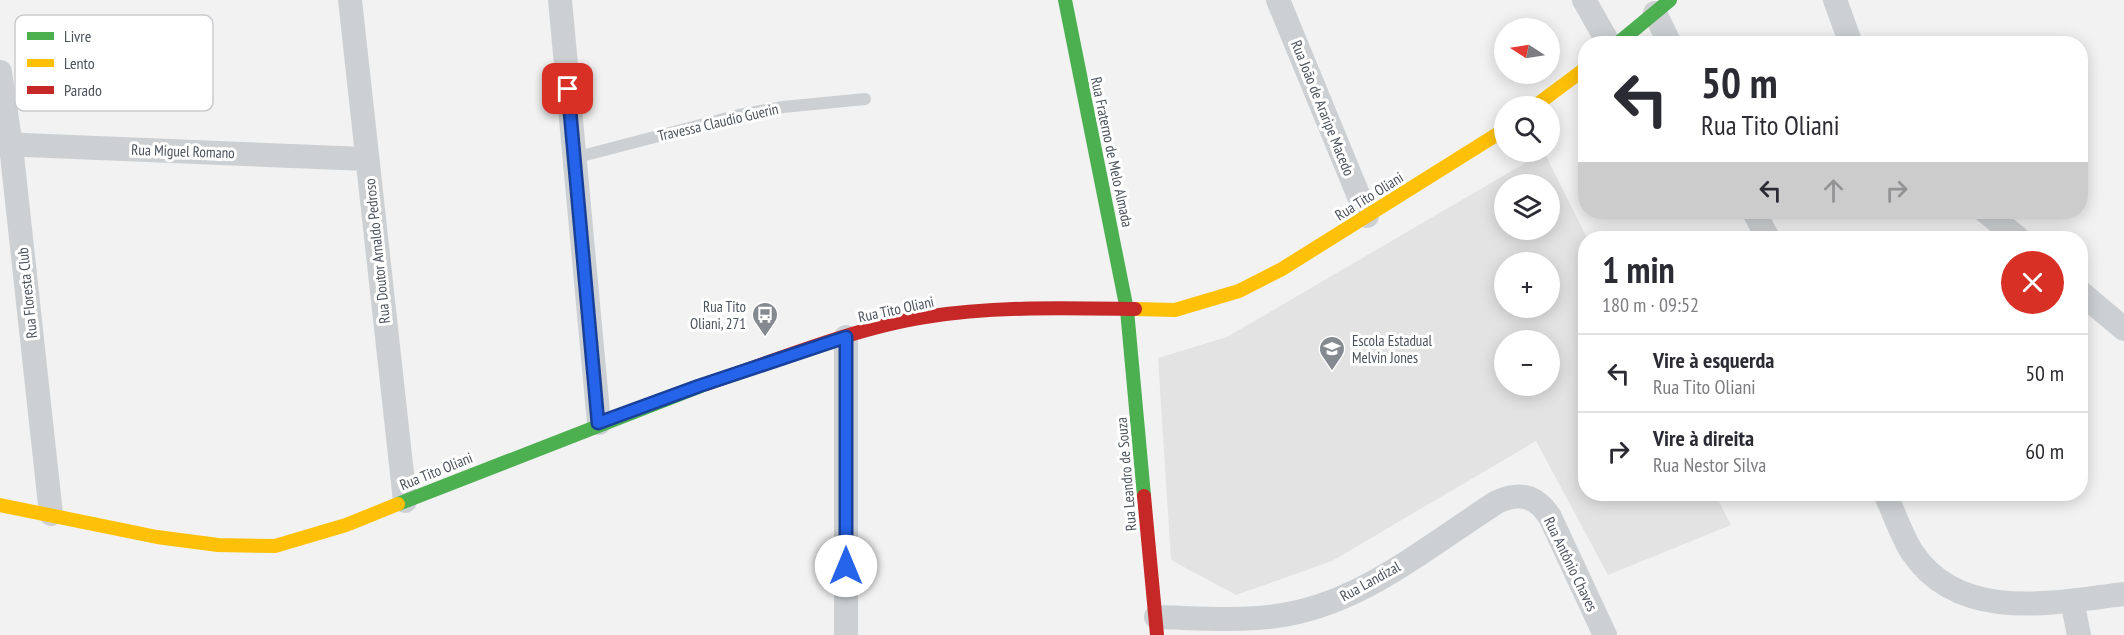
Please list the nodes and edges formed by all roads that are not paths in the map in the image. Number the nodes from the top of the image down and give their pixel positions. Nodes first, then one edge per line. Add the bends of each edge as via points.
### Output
1 (350, 0) edge
2 (560, 0) edge
3 (1065, 0) edge
4 (1278, 0) edge
5 (1584, 0) edge
6 (1835, 0) edge
7 (1663, 6) edge
8 (1605, 36) edge
9 (1627, 36) edge
10 (1669, 36) edge
11 (1848, 36) edge
12 (0, 72) edge
13 (1578, 74) edge
14 (1548, 96) edge
15 (865, 99) dead end
16 (1494, 136) edge
17 (6, 145) edge
18 (574, 158) junction
19 (366, 159) junction
20 (1367, 216) junction
21 (1995, 219) edge
22 (2009, 231) edge
23 (2088, 299) edge
24 (1127, 310) junction
25 (2124, 329) edge
26 (846, 337) junction
27 (598, 423) junction
28 (405, 501) junction
29 (1888, 501) edge
30 (1497, 502) joint
31 (0, 505) edge
32 (51, 514) junction
33 (2124, 594) edge
34 (2072, 601) junction
35 (1156, 626) edge
36 (846, 635) edge
37 (1605, 635) edge
38 (2079, 635) edge

1 - 19 street, Rua Doutor Arnaldo Pedroso
2 - 18 street
3 - 24 street, Rua Fraterno de Melo Almada
4 - 20 street, Rua João de Araripe Macedo
5 - 8 street
6 - 11 street
7 - 9 street
7 - 10 street
12 - 17 street, Rua Floresta Club
13 - 14 street
15 - 18 lane, Travessa Claudio Guerin via 739,115
16 - 20 street, Rua Tito Oliani
17 - 19 street, Rua Miguel Romano
17 - 32 street, Rua Floresta Club
18 - 27 street
19 - 28 street, Rua Doutor Arnaldo Pedroso
20 - 24 street, Rua Tito Oliani via 1239,291 1175,310
21 - 22 street
23 - 25 street
24 - 26 street, Rua Tito Oliani via 1035,307 935,316
24 - 35 street, Rua Leandro de Souza
26 - 27 street, Rua Tito Oliani
26 - 36 street
27 - 28 street, Rua Tito Oliani
28 - 32 street, Rua Tito Oliani via 346,525 275,546 218,545 167,538
29 - 34 street via 1912,552 1959,593 1989,603
30 - 35 street, Rua Landizal via 1364,588 1330,603 1296,613
30 - 37 street, Rua Antônio Chaves via 1524,495 1545,510
31 - 32 street, Rua Tito Oliani
33 - 34 street
34 - 38 street

